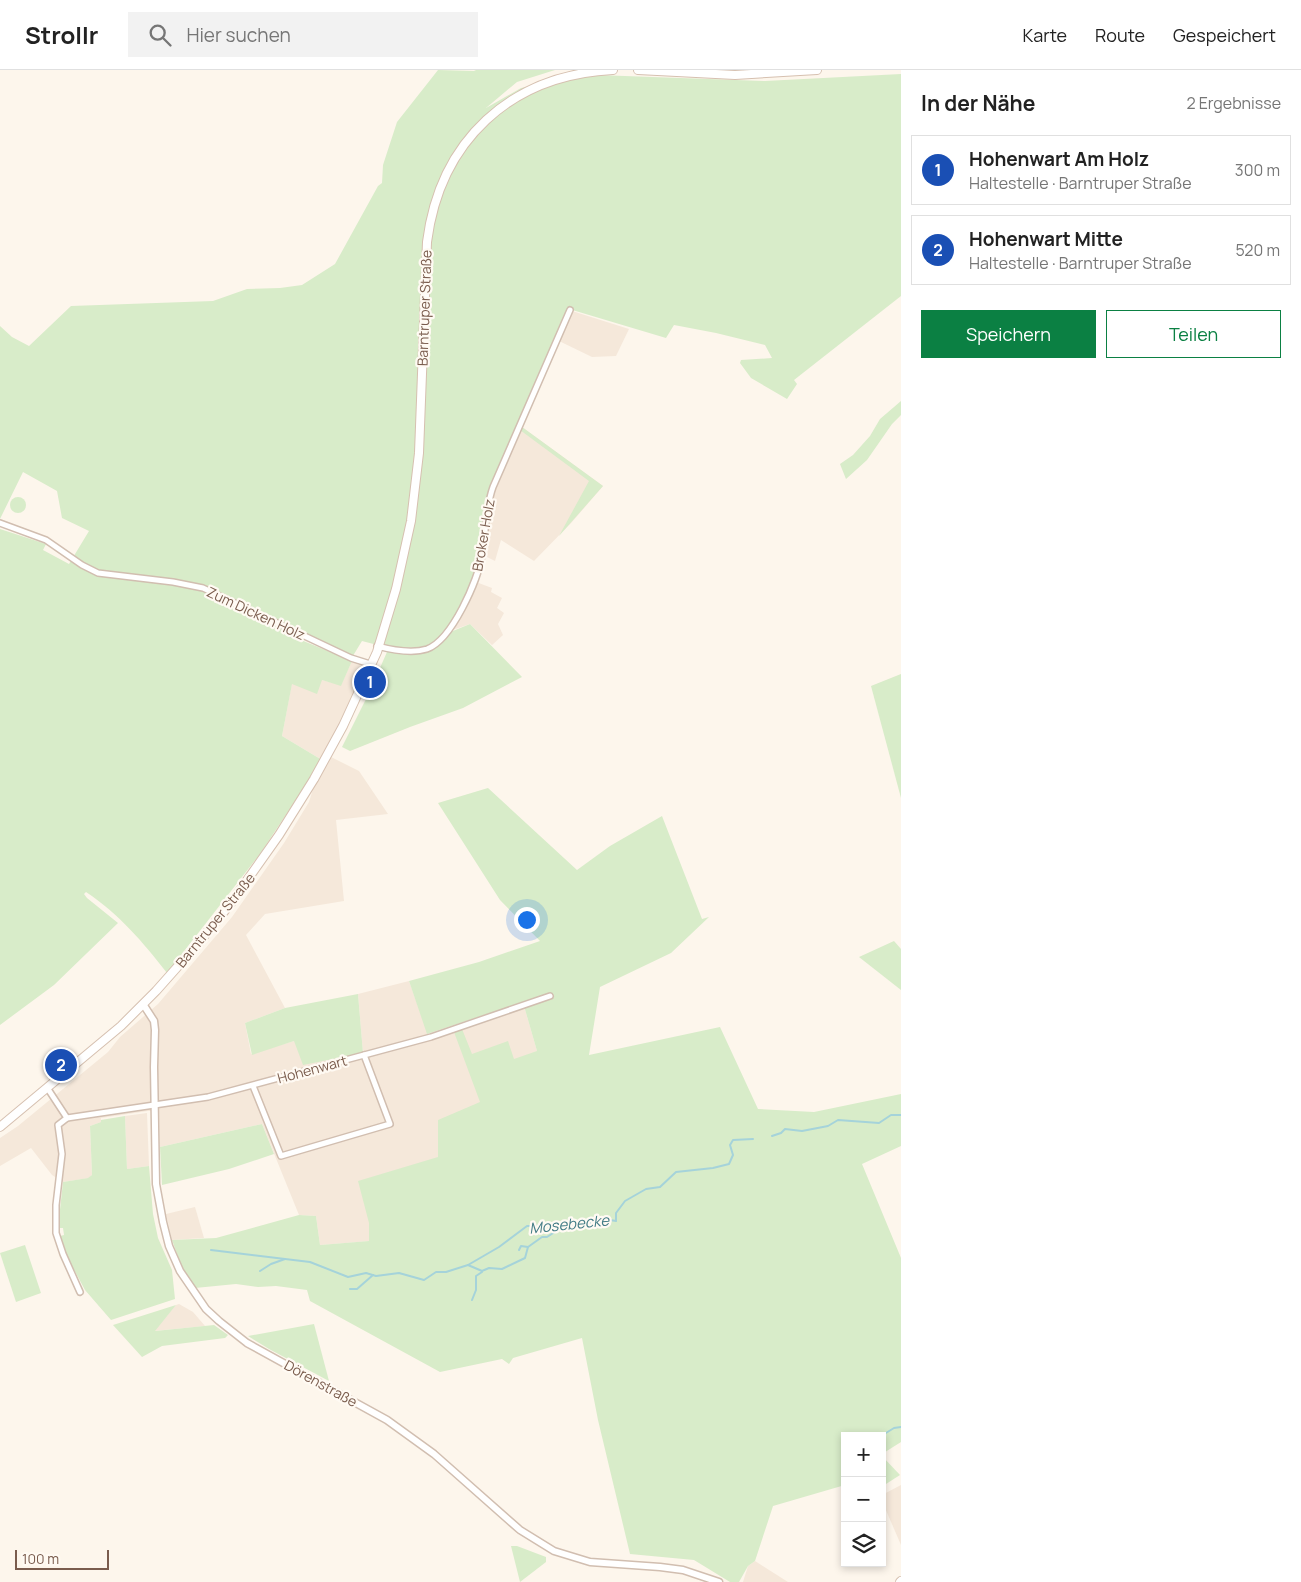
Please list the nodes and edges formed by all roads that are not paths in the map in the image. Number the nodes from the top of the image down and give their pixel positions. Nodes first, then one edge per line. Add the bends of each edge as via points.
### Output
1 (600, 70) edge
2 (612, 70) edge
3 (638, 70) edge
4 (817, 70) edge
5 (744, 73) edge
6 (570, 310) dead end
7 (0, 523) edge
8 (377, 646) junction
9 (370, 664) junction
10 (550, 996) dead end
11 (143, 1004) junction
12 (364, 1055) junction
13 (253, 1086) junction
14 (48, 1089) junction
15 (154, 1105) junction
16 (68, 1118) junction
17 (0, 1127) edge
18 (80, 1292) dead end
19 (719, 1582) edge

1 - 2 main road, Barntruper Straße
1 - 8 main road, Barntruper Straße via 547,83 494,113 457,155 436,197 426,254 414,499 400,574
3 - 5 main road
4 - 5 main road
6 - 8 street, Broker Holz via 493,487 479,567 458,615 446,634 428,649 411,651
7 - 9 street, Zum Dicken Holz via 46,540 98,573 203,588
8 - 9 main road, Barntruper Straße
9 - 11 main road, Barntruper Straße via 343,726 279,835 214,925
10 - 12 street, Hohenwart via 431,1037
11 - 14 main road, Barntruper Straße
11 - 15 street, Dörenstraße via 156,1030
12 - 13 street, Hohenwart
12 - 13 street via 390,1124 281,1156
13 - 15 street, Hohenwart
14 - 16 street
14 - 17 main road, Barntruper Straße
15 - 16 street, Hohenwart
15 - 19 street, Dörenstraße via 156,1184 169,1246 191,1290 219,1321 247,1343 387,1420 434,1454 520,1530 554,1551 590,1562 683,1570
16 - 18 street via 58,1125 62,1154 55,1226

